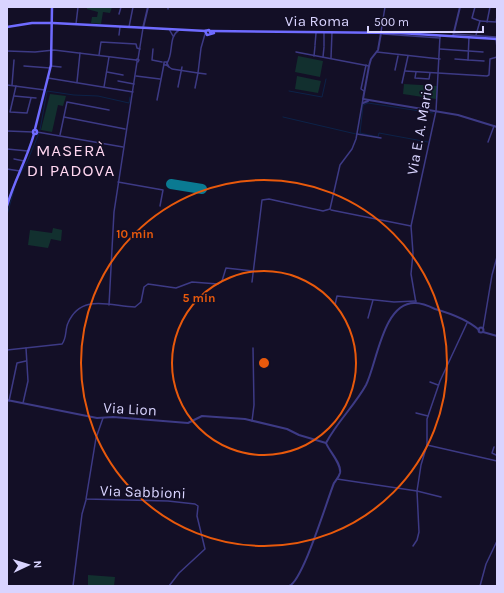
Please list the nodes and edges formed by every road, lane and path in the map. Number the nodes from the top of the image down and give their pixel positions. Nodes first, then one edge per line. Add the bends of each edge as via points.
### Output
1 (52, 7) edge
2 (78, 7) edge
3 (120, 7) edge
4 (133, 7) edge
5 (148, 7) edge
6 (385, 7) edge
7 (460, 7) edge
8 (475, 7) edge
9 (490, 7) edge
10 (119, 14) dead end
11 (497, 16) edge
12 (480, 21) junction
13 (487, 22) junction
14 (53, 23) junction
15 (76, 24) junction
16 (7, 27) edge
17 (120, 27) junction
18 (129, 27) junction
19 (143, 28) junction
20 (169, 30) junction
21 (179, 30) junction
22 (205, 32) junction
23 (316, 32) junction
24 (324, 32) junction
25 (332, 32) junction
26 (381, 32) junction
27 (210, 33) junction
28 (454, 35) junction
29 (119, 36) dead end
30 (173, 36) junction
31 (476, 36) junction
32 (440, 37) junction
33 (469, 37) junction
34 (496, 38) edge
35 (204, 41) junction
36 (497, 48) edge
37 (140, 49) junction
38 (153, 49) dead end
39 (440, 49) junction
40 (52, 50) junction
41 (469, 50) junction
42 (7, 51) edge
43 (296, 52) dead end
44 (377, 52) junction
45 (483, 52) dead end
46 (80, 53) junction
47 (99, 55) junction
48 (398, 55) junction
49 (314, 56) junction
50 (408, 56) junction
51 (109, 57) junction
52 (323, 57) junction
53 (497, 57) edge
54 (331, 59) junction
55 (440, 59) junction
56 (455, 59) dead end
57 (14, 60) dead end
58 (137, 60) junction
59 (468, 60) junction
60 (484, 61) dead end
61 (165, 63) junction
62 (24, 66) dead end
63 (366, 66) junction
64 (370, 66) junction
65 (51, 67) junction
66 (61, 67) dead end
67 (182, 67) dead end
68 (181, 70) junction
69 (395, 70) dead end
70 (405, 71) junction
71 (107, 72) junction
72 (416, 72) junction
73 (198, 73) junction
74 (430, 73) junction
75 (439, 73) junction
76 (206, 74) dead end
77 (123, 75) dead end
78 (136, 76) junction
79 (48, 78) junction
80 (363, 78) junction
81 (160, 79) junction
82 (367, 79) junction
83 (118, 81) dead end
84 (77, 82) junction
85 (134, 84) junction
86 (402, 84) dead end
87 (7, 85) edge
88 (12, 85) junction
89 (16, 86) junction
90 (104, 87) junction
91 (178, 87) dead end
92 (195, 88) dead end
93 (45, 90) junction
94 (364, 91) junction
95 (133, 92) junction
96 (14, 96) junction
97 (364, 96) junction
98 (31, 98) junction
99 (36, 98) dead end
100 (363, 99) junction
101 (157, 100) dead end
102 (372, 101) junction
103 (362, 103) junction
104 (108, 110) dead end
105 (436, 111) junction
106 (27, 113) junction
107 (32, 114) dead end
108 (64, 117) junction
109 (494, 126) junction
110 (497, 128) edge
111 (126, 129) junction
112 (7, 130) edge
113 (35, 132) junction
114 (357, 134) junction
115 (60, 135) junction
116 (381, 138) dead end
117 (488, 142) dead end
118 (123, 147) junction
119 (7, 149) edge
120 (30, 151) junction
121 (14, 160) dead end
122 (25, 161) junction
123 (7, 169) edge
124 (20, 171) junction
125 (118, 182) junction
126 (8, 194) edge
127 (7, 206) edge
128 (160, 206) dead end
129 (330, 209) junction
130 (411, 226) junction
131 (497, 257) edge
132 (253, 271) junction
133 (252, 282) dead end
134 (373, 300) junction
135 (410, 302) junction
136 (416, 302) junction
137 (109, 305) junction
138 (335, 305) dead end
139 (368, 318) dead end
140 (467, 323) junction
141 (481, 329) junction
142 (497, 336) edge
143 (26, 348) junction
144 (253, 348) dead end
145 (8, 350) edge
146 (27, 361) junction
147 (430, 382) dead end
148 (438, 385) junction
149 (8, 400) edge
150 (23, 404) junction
151 (416, 413) dead end
152 (428, 416) junction
153 (103, 418) junction
154 (252, 421) junction
155 (326, 443) junction
156 (427, 445) junction
157 (494, 447) dead end
158 (497, 451) edge
159 (496, 455) junction
160 (497, 461) edge
161 (337, 479) junction
162 (417, 491) junction
163 (441, 497) dead end
164 (86, 499) junction
165 (497, 541) edge
166 (413, 546) dead end
167 (73, 586) edge
168 (169, 586) edge
169 (289, 586) edge
170 (480, 586) edge

1 - 14 main road
2 - 15 street
3 - 10 street
4 - 18 street
5 - 19 street
6 - 26 street
7 - 28 street
8 - 12 street via 472,18
9 - 13 street
11 - 13 street via 496,22
12 - 13 street
12 - 31 street
14 - 15 main road
14 - 16 main road
14 - 40 main road
15 - 17 main road
17 - 18 main road
17 - 29 street
18 - 19 main road
19 - 20 main road
19 - 37 street
20 - 21 main road
20 - 30 street
21 - 22 main road
21 - 30 street
22 - 27 main road
22 - 27 main road
22 - 35 street
23 - 24 main road, Via Roma
23 - 27 main road, Via Roma
23 - 49 street
24 - 25 main road, Via Roma
24 - 52 street
25 - 26 main road, Via Roma
25 - 54 street
26 - 32 main road, Via Roma
26 - 44 street
27 - 35 street
28 - 31 street, Via Roma
28 - 32 main road, Via Roma
28 - 33 main road, Via Roma
30 - 61 street via 169,60
31 - 33 main road, Via Roma
31 - 34 main road, Via Roma
32 - 39 street, Via E. A. Mario
33 - 41 street
34 - 36 street
35 - 73 street
37 - 47 street via 136,44 101,42
37 - 58 street
38 - 61 street via 152,60
39 - 41 street
39 - 55 street, Via E. A. Mario
40 - 42 street
40 - 46 street
40 - 65 main road
41 - 45 street
41 - 59 street
43 - 49 street
44 - 48 street
44 - 64 street via 371,59
46 - 47 street
46 - 84 street
47 - 51 street
48 - 50 street
48 - 69 street
49 - 52 street
50 - 55 street
50 - 70 street
51 - 58 street
51 - 71 street
52 - 54 street
53 - 75 street via 490,59 487,76
54 - 63 street
55 - 75 street, Via E. A. Mario
56 - 59 street
57 - 88 street
58 - 78 street
59 - 60 street
61 - 68 street via 169,67
61 - 81 street
62 - 65 street
63 - 64 street
63 - 80 street
64 - 82 street
65 - 66 street
65 - 79 main road
67 - 68 street
68 - 73 street
68 - 91 street
70 - 72 street
70 - 86 street
71 - 77 street
71 - 90 street
72 - 74 street
72 - 74 street via 416,78 429,79
73 - 76 street
73 - 92 street
74 - 75 street
75 - 105 street, Via E. A. Mario
78 - 81 street
78 - 85 street
79 - 84 street
79 - 93 main road
80 - 82 street
80 - 94 street via 361,89
81 - 101 street
82 - 94 street
83 - 85 street
84 - 90 street
85 - 95 street
87 - 88 street
88 - 89 street
89 - 93 street
89 - 96 street
90 - 95 street
93 - 113 main road
94 - 97 street
95 - 111 street
96 - 98 street
96 - 106 street via 10,112
97 - 100 street
97 - 102 street
98 - 99 street
98 - 106 street
100 - 102 street
100 - 103 street
102 - 103 street
102 - 105 street
103 - 114 street
104 - 108 street via 67,102
105 - 109 street
105 - 130 street, Via E. A. Mario
106 - 107 street
108 - 111 street
108 - 115 street
109 - 110 street
109 - 117 street
111 - 118 street
112 - 113 street
113 - 115 street
113 - 120 main road
114 - 116 street
114 - 129 street via 352,149 340,164
115 - 118 street
118 - 125 street
119 - 120 street
120 - 122 main road
121 - 122 street
122 - 124 main road
123 - 124 street
124 - 126 main road
125 - 128 street via 163,190
125 - 137 street
126 - 127 main road
129 - 130 street
129 - 132 street via 323,211 269,199 262,200
130 - 136 street, Via E. A. Mario via 411,274
131 - 141 street
132 - 133 street
132 - 137 street via 226,268 222,281 218,284 192,282 176,288 148,284 144,287 142,300 138,306
134 - 135 street
134 - 138 street via 337,296
134 - 139 street
135 - 136 street
135 - 155 street via 394,314 384,331 365,386
136 - 140 street via 446,312
137 - 143 street via 88,304 78,307 67,323 62,344
140 - 141 street
140 - 148 street
141 - 142 street
143 - 145 street
143 - 146 street
144 - 154 street
146 - 149 street via 17,363
146 - 150 street via 28,380
147 - 148 street
148 - 152 street
149 - 150 street, Via Lion
150 - 153 street, Via Lion
151 - 152 street
152 - 156 street
153 - 154 street, Via Lion via 188,423 202,416
153 - 164 street via 96,438
154 - 155 street, Via Lion
155 - 161 street via 340,469
156 - 160 street
156 - 162 street
157 - 159 street via 492,453
158 - 159 street
159 - 160 street
161 - 162 street
161 - 169 street via 302,568 295,582
162 - 163 street
162 - 166 street via 419,532
164 - 167 street
164 - 168 street, Via Sabbioni via 168,501 197,505 205,549
165 - 170 street via 486,564

